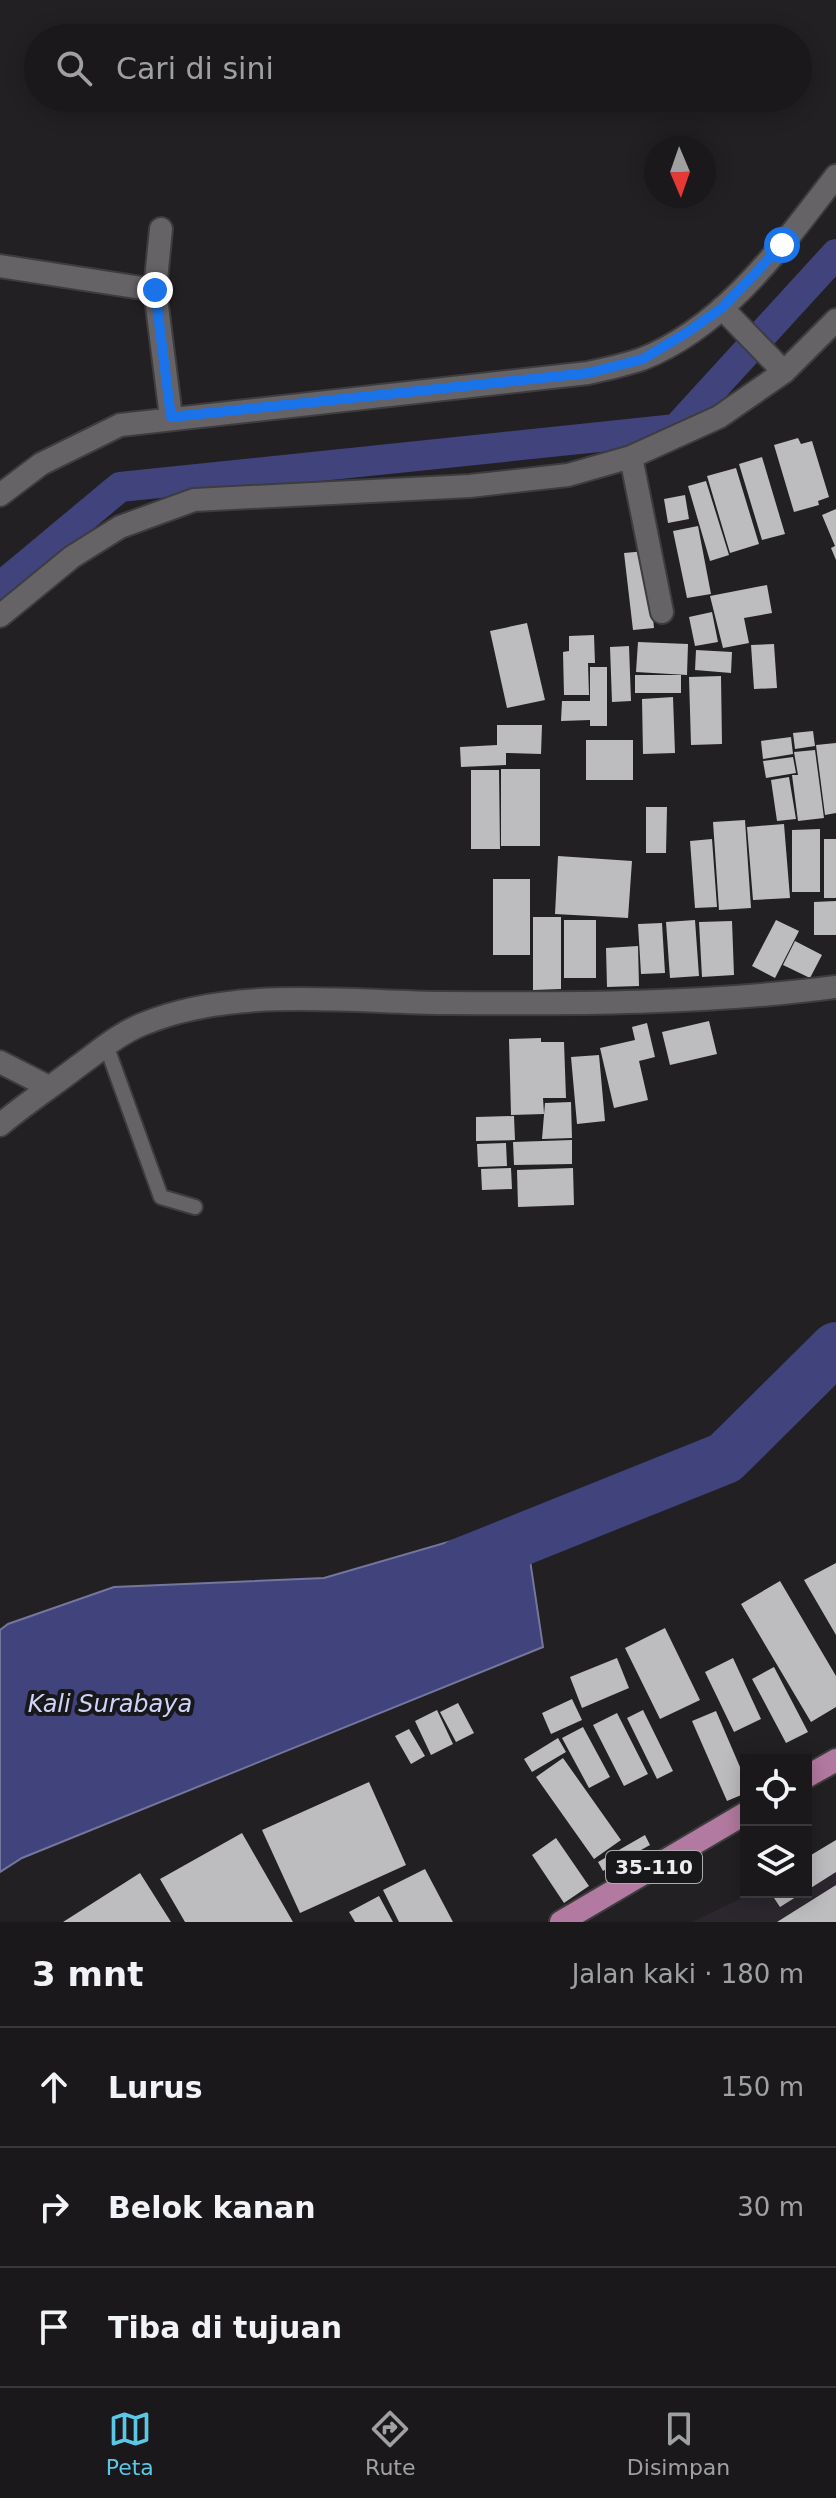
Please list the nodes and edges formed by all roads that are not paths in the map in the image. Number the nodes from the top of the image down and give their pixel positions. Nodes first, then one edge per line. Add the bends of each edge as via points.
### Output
1 (836, 176) edge
2 (161, 229) dead end
3 (0, 266) edge
4 (155, 290) junction
5 (730, 314) junction
6 (836, 320) edge
7 (780, 366) junction
8 (171, 417) junction
9 (631, 457) junction
10 (0, 495) edge
11 (662, 612) dead end
12 (0, 616) edge
13 (836, 987) edge
14 (106, 1045) junction
15 (0, 1062) edge
16 (47, 1086) junction
17 (0, 1125) edge
18 (195, 1207) dead end
19 (836, 1760) edge
20 (812, 1774) edge
21 (740, 1817) edge
22 (561, 1922) edge

1 - 5 street
2 - 4 street
3 - 4 street
4 - 8 street
5 - 7 street
5 - 8 street via 643,359 588,373
6 - 7 street
7 - 9 street via 719,417
8 - 10 street via 120,425 80,443
9 - 11 street
9 - 12 street via 568,475 470,486 194,500 120,527 72,557
13 - 14 street via 664,1002 339,999 227,1004 143,1024
14 - 16 street
14 - 18 lane via 161,1197
15 - 16 street
16 - 17 street
19 - 20 main road
21 - 22 main road, 35-110

